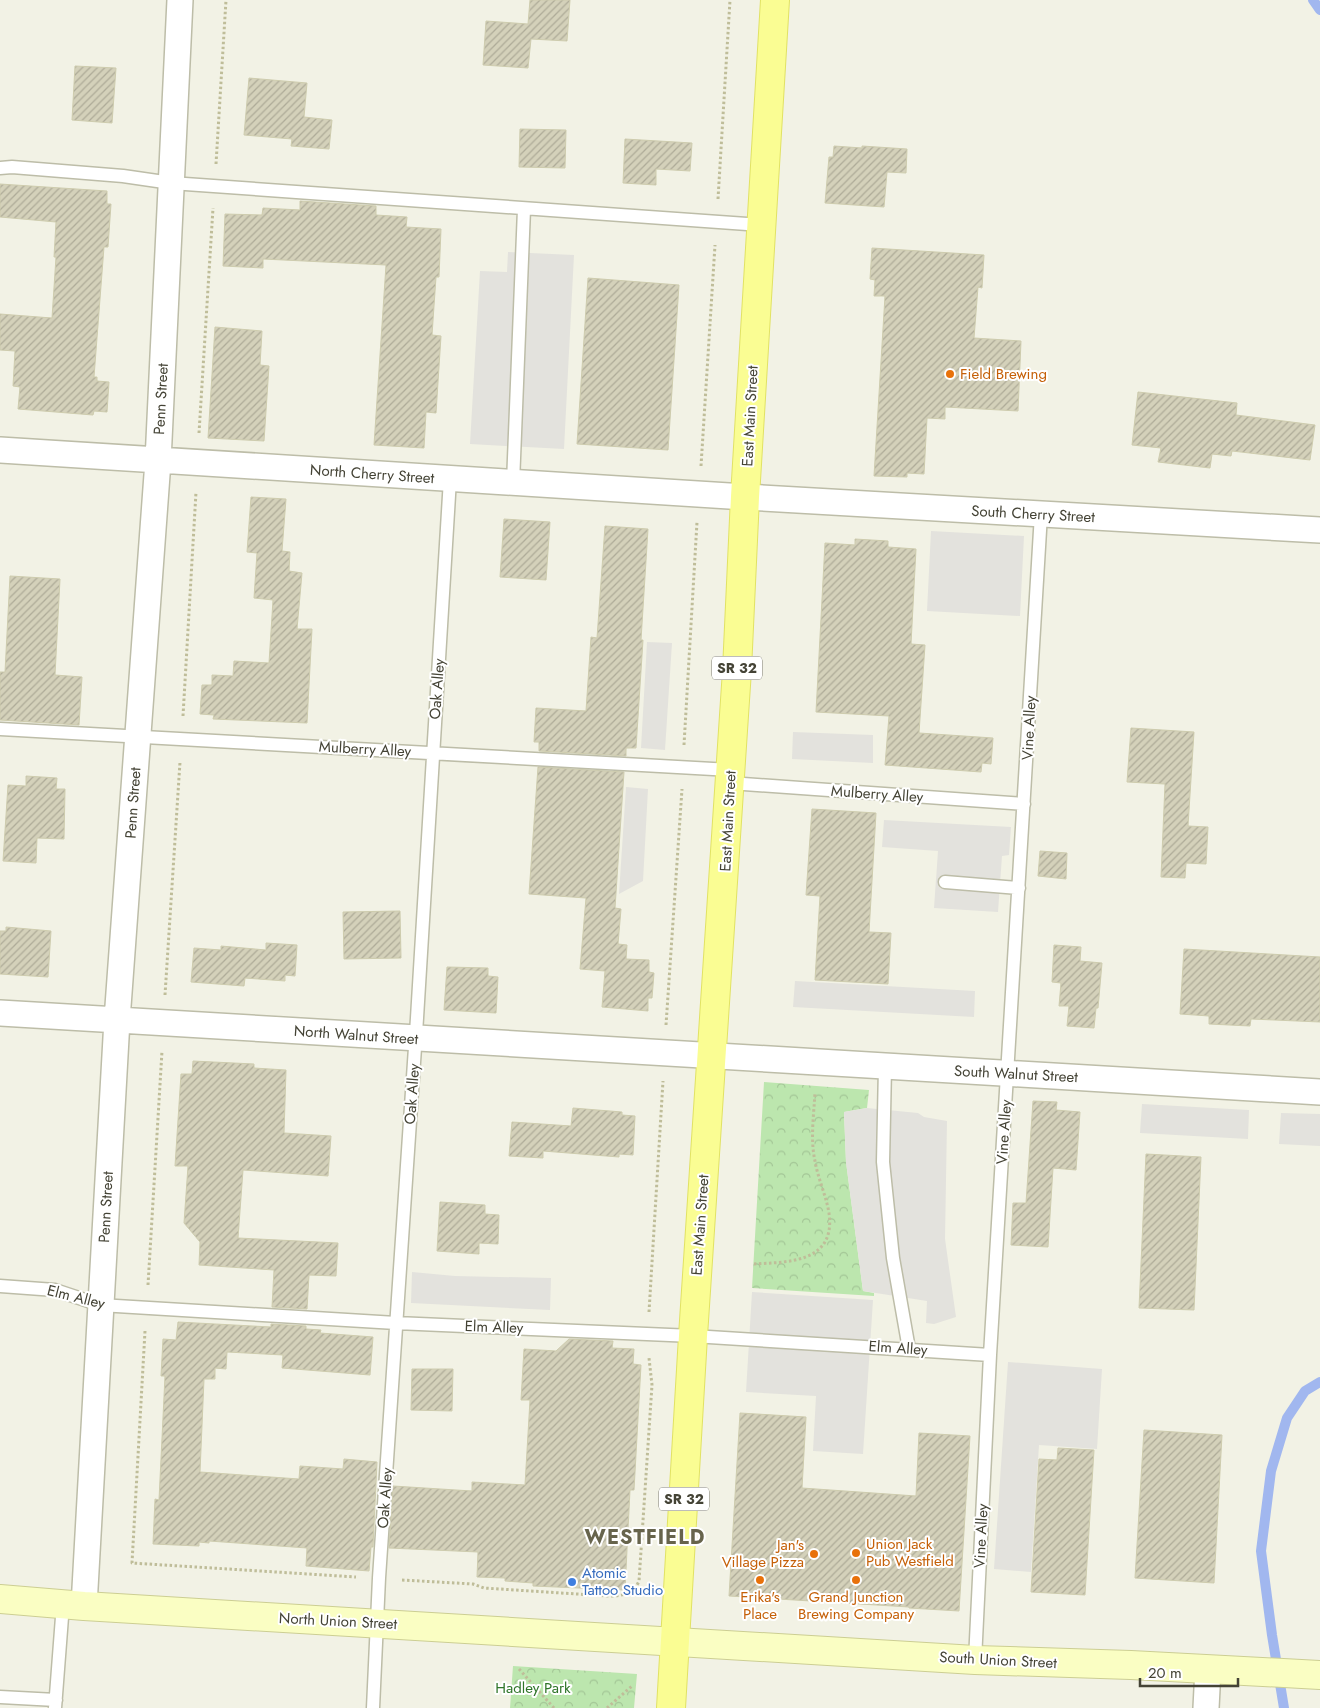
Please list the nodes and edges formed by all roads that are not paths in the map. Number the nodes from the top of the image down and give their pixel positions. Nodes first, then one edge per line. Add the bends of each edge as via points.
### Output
1 (180, 0) edge
2 (775, 0) edge
3 (0, 168) edge
4 (171, 184) junction
5 (524, 209) junction
6 (761, 225) junction
7 (0, 450) edge
8 (158, 461) junction
9 (450, 479) junction
10 (513, 483) junction
11 (745, 497) junction
12 (1041, 514) junction
13 (1320, 530) edge
14 (0, 730) edge
15 (137, 737) junction
16 (433, 753) junction
17 (730, 777) junction
18 (1024, 804) junction
19 (945, 882) dead end
20 (1019, 888) junction
21 (0, 1014) edge
22 (116, 1020) junction
23 (416, 1039) junction
24 (711, 1057) junction
25 (884, 1067) junction
26 (1008, 1073) junction
27 (1320, 1092) edge
28 (0, 1286) edge
29 (100, 1305) junction
30 (396, 1323) junction
31 (693, 1336) junction
32 (910, 1349) junction
33 (990, 1355) junction
34 (0, 1599) edge
35 (73, 1605) junction
36 (377, 1623) junction
37 (676, 1641) junction
38 (975, 1660) junction
39 (1208, 1669) junction
40 (1320, 1675) edge
41 (0, 1697) edge
42 (56, 1704) edge
43 (373, 1708) edge
44 (672, 1708) edge
45 (1206, 1708) edge

1 - 4 street, Penn Street
2 - 6 main road, East Main Street / SR 32
3 - 4 lane via 123,176
4 - 5 lane
4 - 8 street, Penn Street
5 - 6 lane
5 - 10 lane
6 - 11 main road, East Main Street / SR 32
7 - 8 street, North Cherry Street
8 - 9 street, North Cherry Street
8 - 15 street, Penn Street
9 - 10 street, North Cherry Street
9 - 16 lane, Oak Alley
10 - 11 street, North Cherry Street
11 - 12 street, South Cherry Street
11 - 17 main road, East Main Street / SR 32
12 - 13 street, South Cherry Street
12 - 18 lane, Vine Alley
14 - 15 lane, Mulberry Alley
15 - 16 lane, Mulberry Alley
15 - 22 street, Penn Street
16 - 17 lane, Mulberry Alley
16 - 23 lane, Oak Alley
17 - 18 lane, Mulberry Alley
17 - 24 main road, East Main Street / SR 32
18 - 20 lane, Vine Alley
19 - 20 lane
20 - 26 lane, Vine Alley
21 - 22 street, North Walnut Street
22 - 23 street, North Walnut Street
22 - 29 street, Penn Street
23 - 24 street, North Walnut Street
23 - 30 lane, Oak Alley
24 - 25 street, South Walnut Street
24 - 31 main road, East Main Street / SR 32
25 - 26 street, South Walnut Street
25 - 32 lane via 883,1162 893,1258
26 - 27 street, South Walnut Street
26 - 33 lane, Vine Alley
28 - 29 lane, Elm Alley via 55,1290
29 - 30 lane, Elm Alley
29 - 35 street, Penn Street
30 - 31 lane, Elm Alley
30 - 36 lane, Oak Alley
31 - 32 lane, Elm Alley
31 - 37 main road, East Main Street / SR 32
32 - 33 lane, Elm Alley
33 - 38 lane, Vine Alley
34 - 35 street, North Union Street
35 - 36 street, North Union Street
35 - 42 lane
36 - 37 street, North Union Street
36 - 43 lane, Oak Alley
37 - 38 street, South Union Street
37 - 44 main road, SR 32
38 - 39 street, South Union Street
39 - 40 street, South Union Street
39 - 45 street
41 - 42 lane

